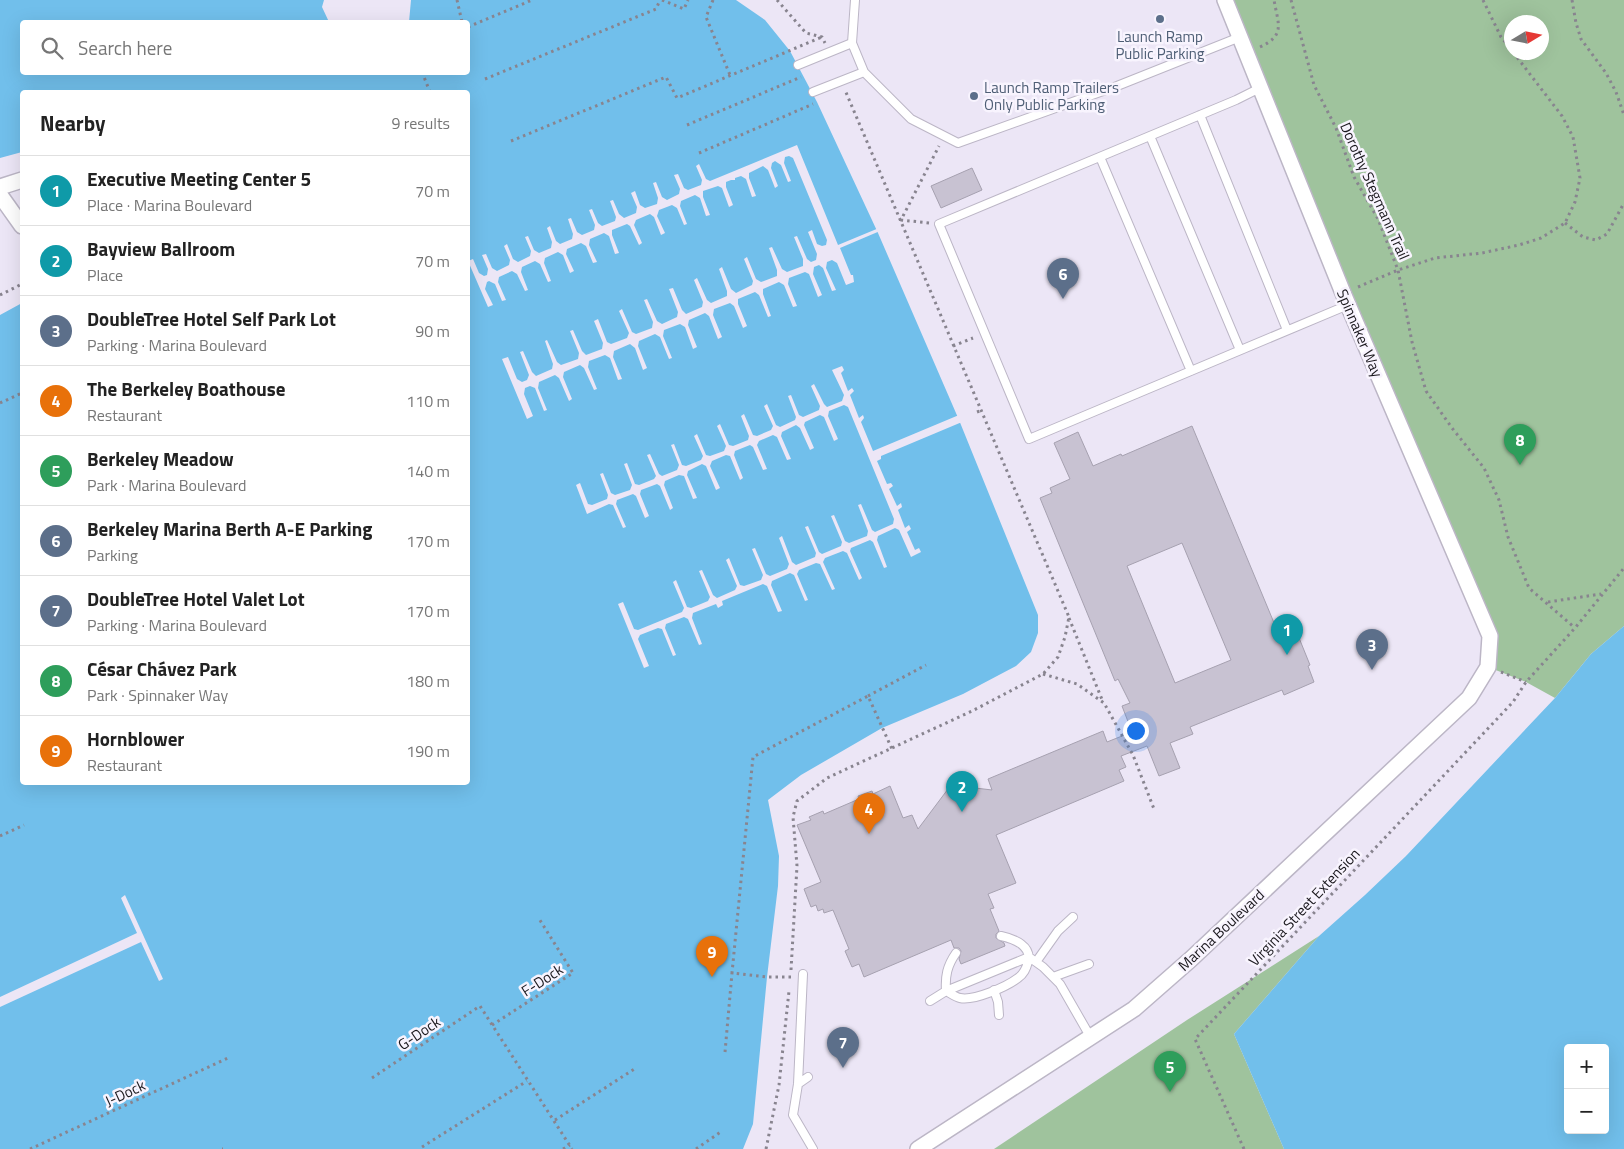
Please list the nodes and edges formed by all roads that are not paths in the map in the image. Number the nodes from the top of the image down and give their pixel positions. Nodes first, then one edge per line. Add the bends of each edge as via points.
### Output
1 (855, 0) edge
2 (1225, 0) edge
3 (1240, 37) junction
4 (852, 43) junction
5 (798, 65) dead end
6 (864, 72) junction
7 (1260, 88) junction
8 (812, 92) dead end
9 (1200, 115) junction
10 (1150, 136) junction
11 (1100, 157) junction
12 (20, 181) edge
13 (0, 187) edge
14 (0, 195) edge
15 (20, 223) edge
16 (1345, 299) junction
17 (1287, 330) junction
18 (1240, 350) junction
19 (1190, 371) junction
20 (1488, 667) joint
21 (1073, 917) dead end
22 (1001, 936) dead end
23 (956, 954) dead end
24 (1032, 959) junction
25 (1089, 964) dead end
26 (803, 974) dead end
27 (1053, 977) junction
28 (994, 990) junction
29 (946, 991) junction
30 (930, 1001) dead end
31 (809, 1012) dead end
32 (999, 1015) dead end
33 (801, 1016) junction
34 (1091, 1038) junction
35 (808, 1078) dead end
36 (798, 1084) junction
37 (813, 1149) edge
38 (918, 1149) edge

1 - 4 lane
2 - 3 street, Spinnaker Way
3 - 6 lane via 1064,106 958,143 911,119
3 - 7 street, Spinnaker Way
4 - 5 lane
4 - 6 lane
6 - 8 lane
7 - 9 lane
7 - 16 street, Spinnaker Way
9 - 10 lane
9 - 17 lane
10 - 11 lane
10 - 18 lane
11 - 19 lane
11 - 19 lane via 939,224 1029,439
12 - 13 street
14 - 15 street
16 - 17 lane
16 - 20 street, Spinnaker Way via 1490,636
17 - 18 lane
18 - 19 lane
20 - 34 street, Marina Boulevard via 1469,698 1212,939 1134,1009
21 - 24 lane
22 - 24 lane via 1020,942
23 - 29 lane via 945,977
24 - 27 lane
24 - 28 lane via 1018,978
24 - 29 lane
25 - 27 lane
26 - 33 lane
27 - 34 lane
28 - 29 lane via 977,997 960,998
28 - 32 lane
29 - 30 lane
31 - 33 lane
33 - 36 lane
34 - 38 street, Marina Boulevard
35 - 36 lane
36 - 37 lane via 793,1114

